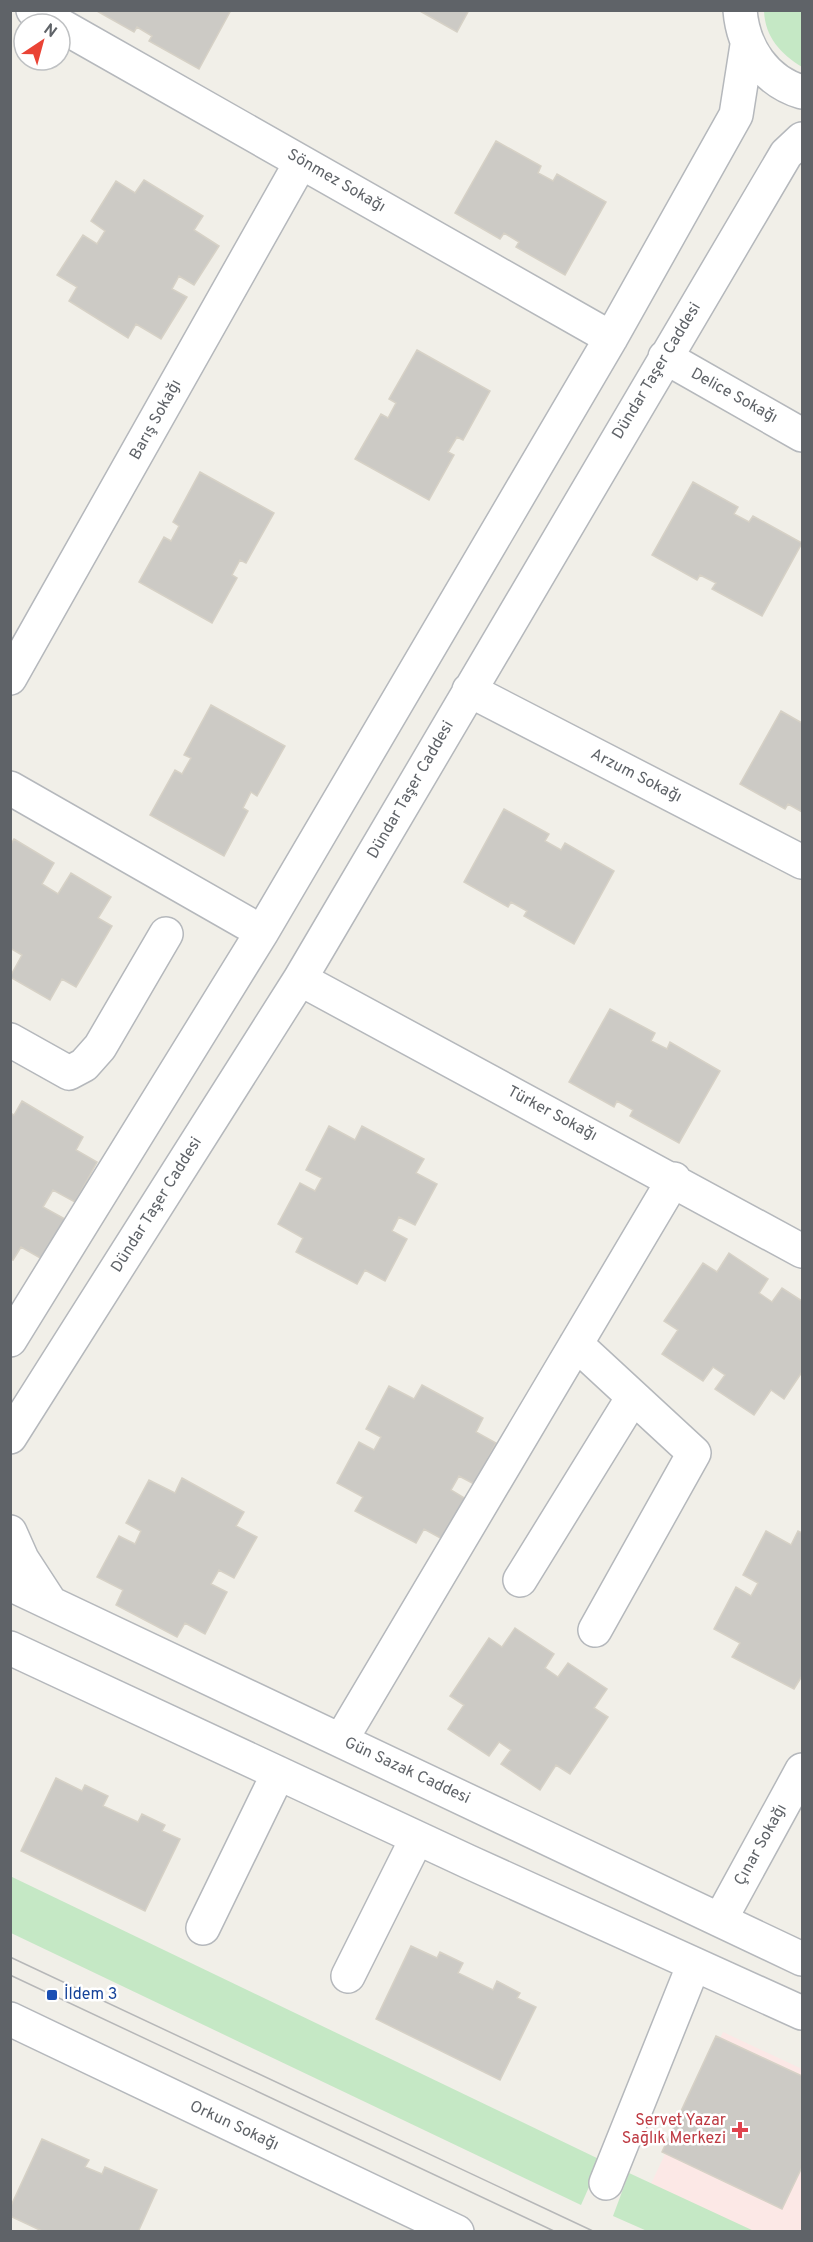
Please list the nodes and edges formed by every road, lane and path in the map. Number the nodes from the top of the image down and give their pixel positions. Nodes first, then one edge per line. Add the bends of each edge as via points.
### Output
1 (738, 23) edge
2 (72, 32) edge
3 (802, 92) edge
4 (802, 139) edge
5 (301, 162) junction
6 (611, 338) junction
7 (665, 357) junction
8 (802, 435) edge
9 (10, 678) edge
10 (469, 690) junction
11 (10, 788) edge
12 (802, 862) edge
13 (262, 932) junction
14 (166, 934) dead end
15 (300, 979) junction
16 (10, 1040) edge
17 (674, 1179) junction
18 (802, 1251) edge
19 (10, 1340) edge
20 (576, 1344) junction
21 (633, 1397) junction
22 (10, 1437) edge
23 (10, 1532) edge
24 (520, 1580) dead end
25 (10, 1584) edge
26 (51, 1603) junction
27 (595, 1629) dead end
28 (10, 1648) edge
29 (44, 1665) junction
30 (10, 1673) edge
31 (341, 1740) junction
32 (802, 1770) edge
33 (278, 1774) junction
34 (417, 1838) junction
35 (720, 1920) junction
36 (203, 1928) dead end
37 (802, 1959) edge
38 (694, 1964) junction
39 (348, 1976) dead end
40 (802, 2013) edge
41 (10, 2019) edge
42 (606, 2183) dead end
43 (398, 2218) edge
44 (457, 2232) edge

1 - 3 street via 759,63 775,78
1 - 6 street via 736,116
2 - 5 street, Sönmez Sokağı
4 - 7 street, Dündar Taşer Caddesi via 786,154
5 - 6 street, Sönmez Sokağı
5 - 9 street, Barış Sokağı
6 - 13 street
7 - 8 street, Delice Sokağı
7 - 10 street, Dündar Taşer Caddesi
10 - 12 street, Arzum Sokağı
10 - 15 street, Dündar Taşer Caddesi
11 - 13 street
13 - 19 street
14 - 16 street via 100,1047 84,1065 69,1072
15 - 17 street, Türker Sokağı
15 - 22 street, Dündar Taşer Caddesi
17 - 18 street, Türker Sokağı
17 - 20 street
20 - 21 street
20 - 31 street
21 - 24 street
21 - 27 street via 694,1453
23 - 26 street
25 - 26 street, Gün Sazak Caddesi
26 - 31 street, Gün Sazak Caddesi
28 - 29 street
29 - 30 street
29 - 33 street
31 - 35 street, Gün Sazak Caddesi
32 - 35 street, Çınar Sokağı
33 - 34 street
33 - 36 street
34 - 38 street
34 - 39 street
35 - 37 street, Gün Sazak Caddesi
38 - 40 street
38 - 42 street
41 - 43 street, Orkun Sokağı
43 - 44 street, Orkun Sokağı

